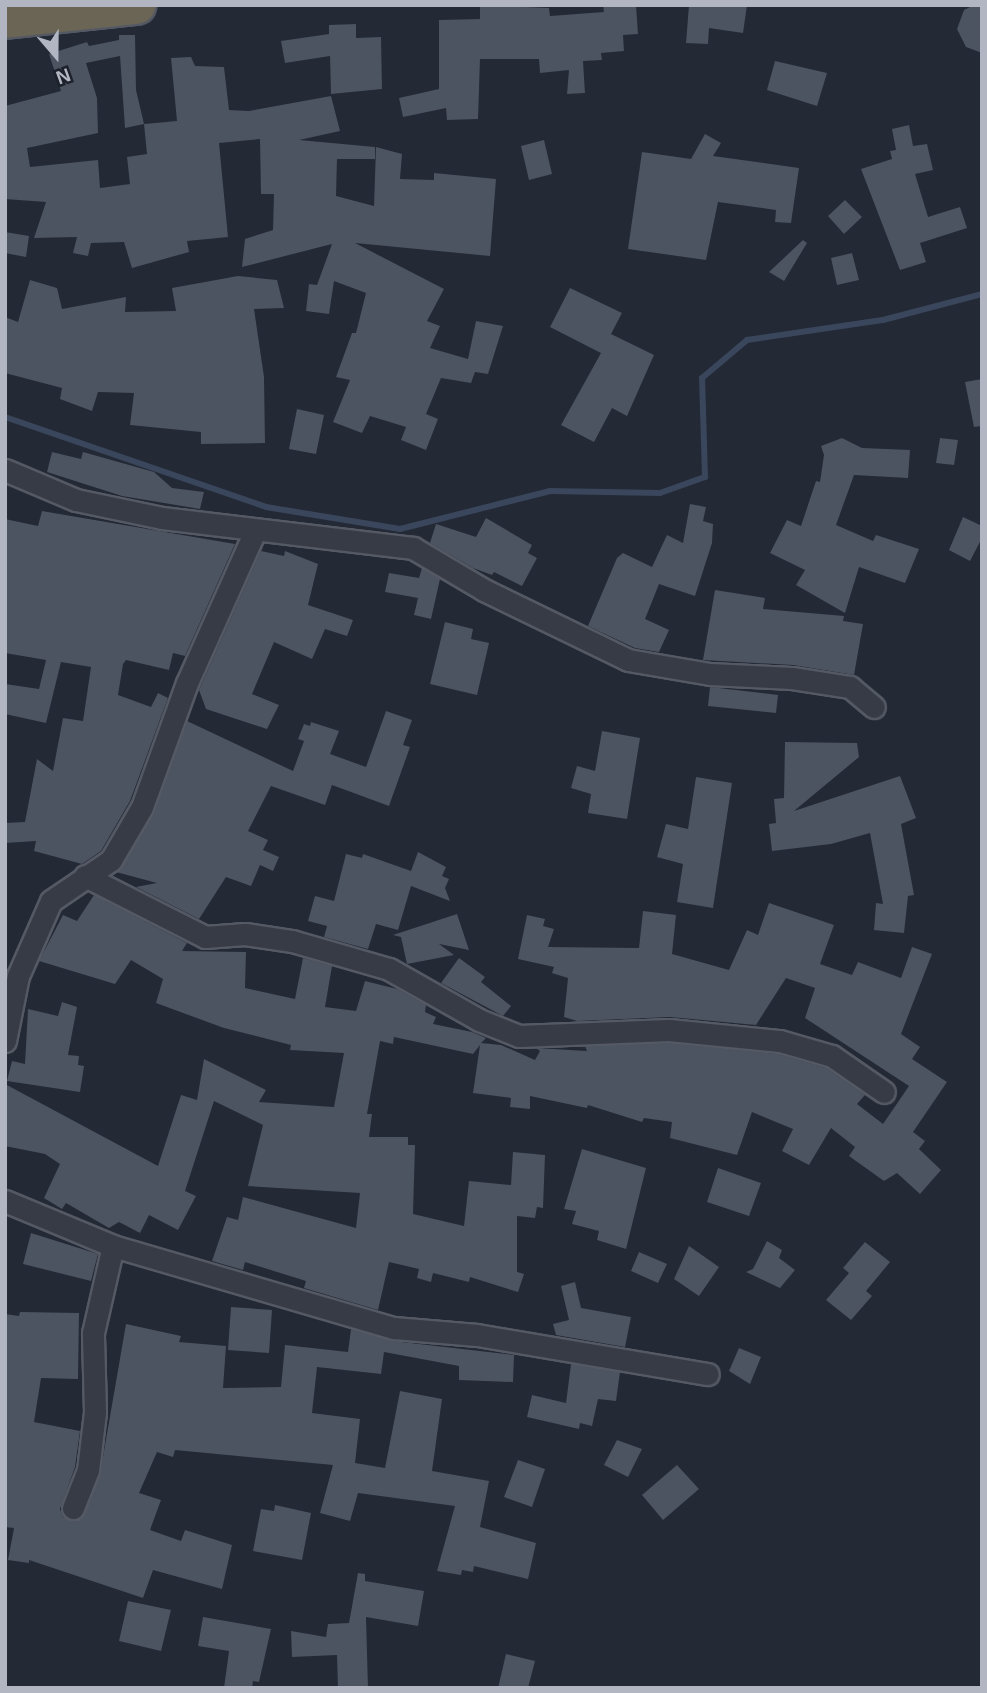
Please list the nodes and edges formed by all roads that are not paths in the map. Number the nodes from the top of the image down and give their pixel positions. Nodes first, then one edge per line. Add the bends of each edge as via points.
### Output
1 (136, 5) edge
2 (5, 19) edge
3 (7, 473) edge
4 (255, 531) junction
5 (874, 707) dead end
6 (85, 876) junction
7 (5, 1041) edge
8 (884, 1092) dead end
9 (5, 1201) edge
10 (113, 1247) junction
11 (708, 1374) dead end
12 (73, 1508) dead end

1 - 2 highway
3 - 4 street via 76,500
4 - 5 street via 413,548 484,590 628,660 710,674 792,678 850,687
4 - 6 street via 187,683 142,807 111,860
6 - 7 street via 51,901 18,976
6 - 8 street via 205,937 245,934 292,941 389,969 479,1020 519,1036 669,1030 780,1041 832,1056
9 - 10 street
10 - 11 street via 394,1328 477,1335
10 - 12 street via 93,1333 95,1412 88,1470

